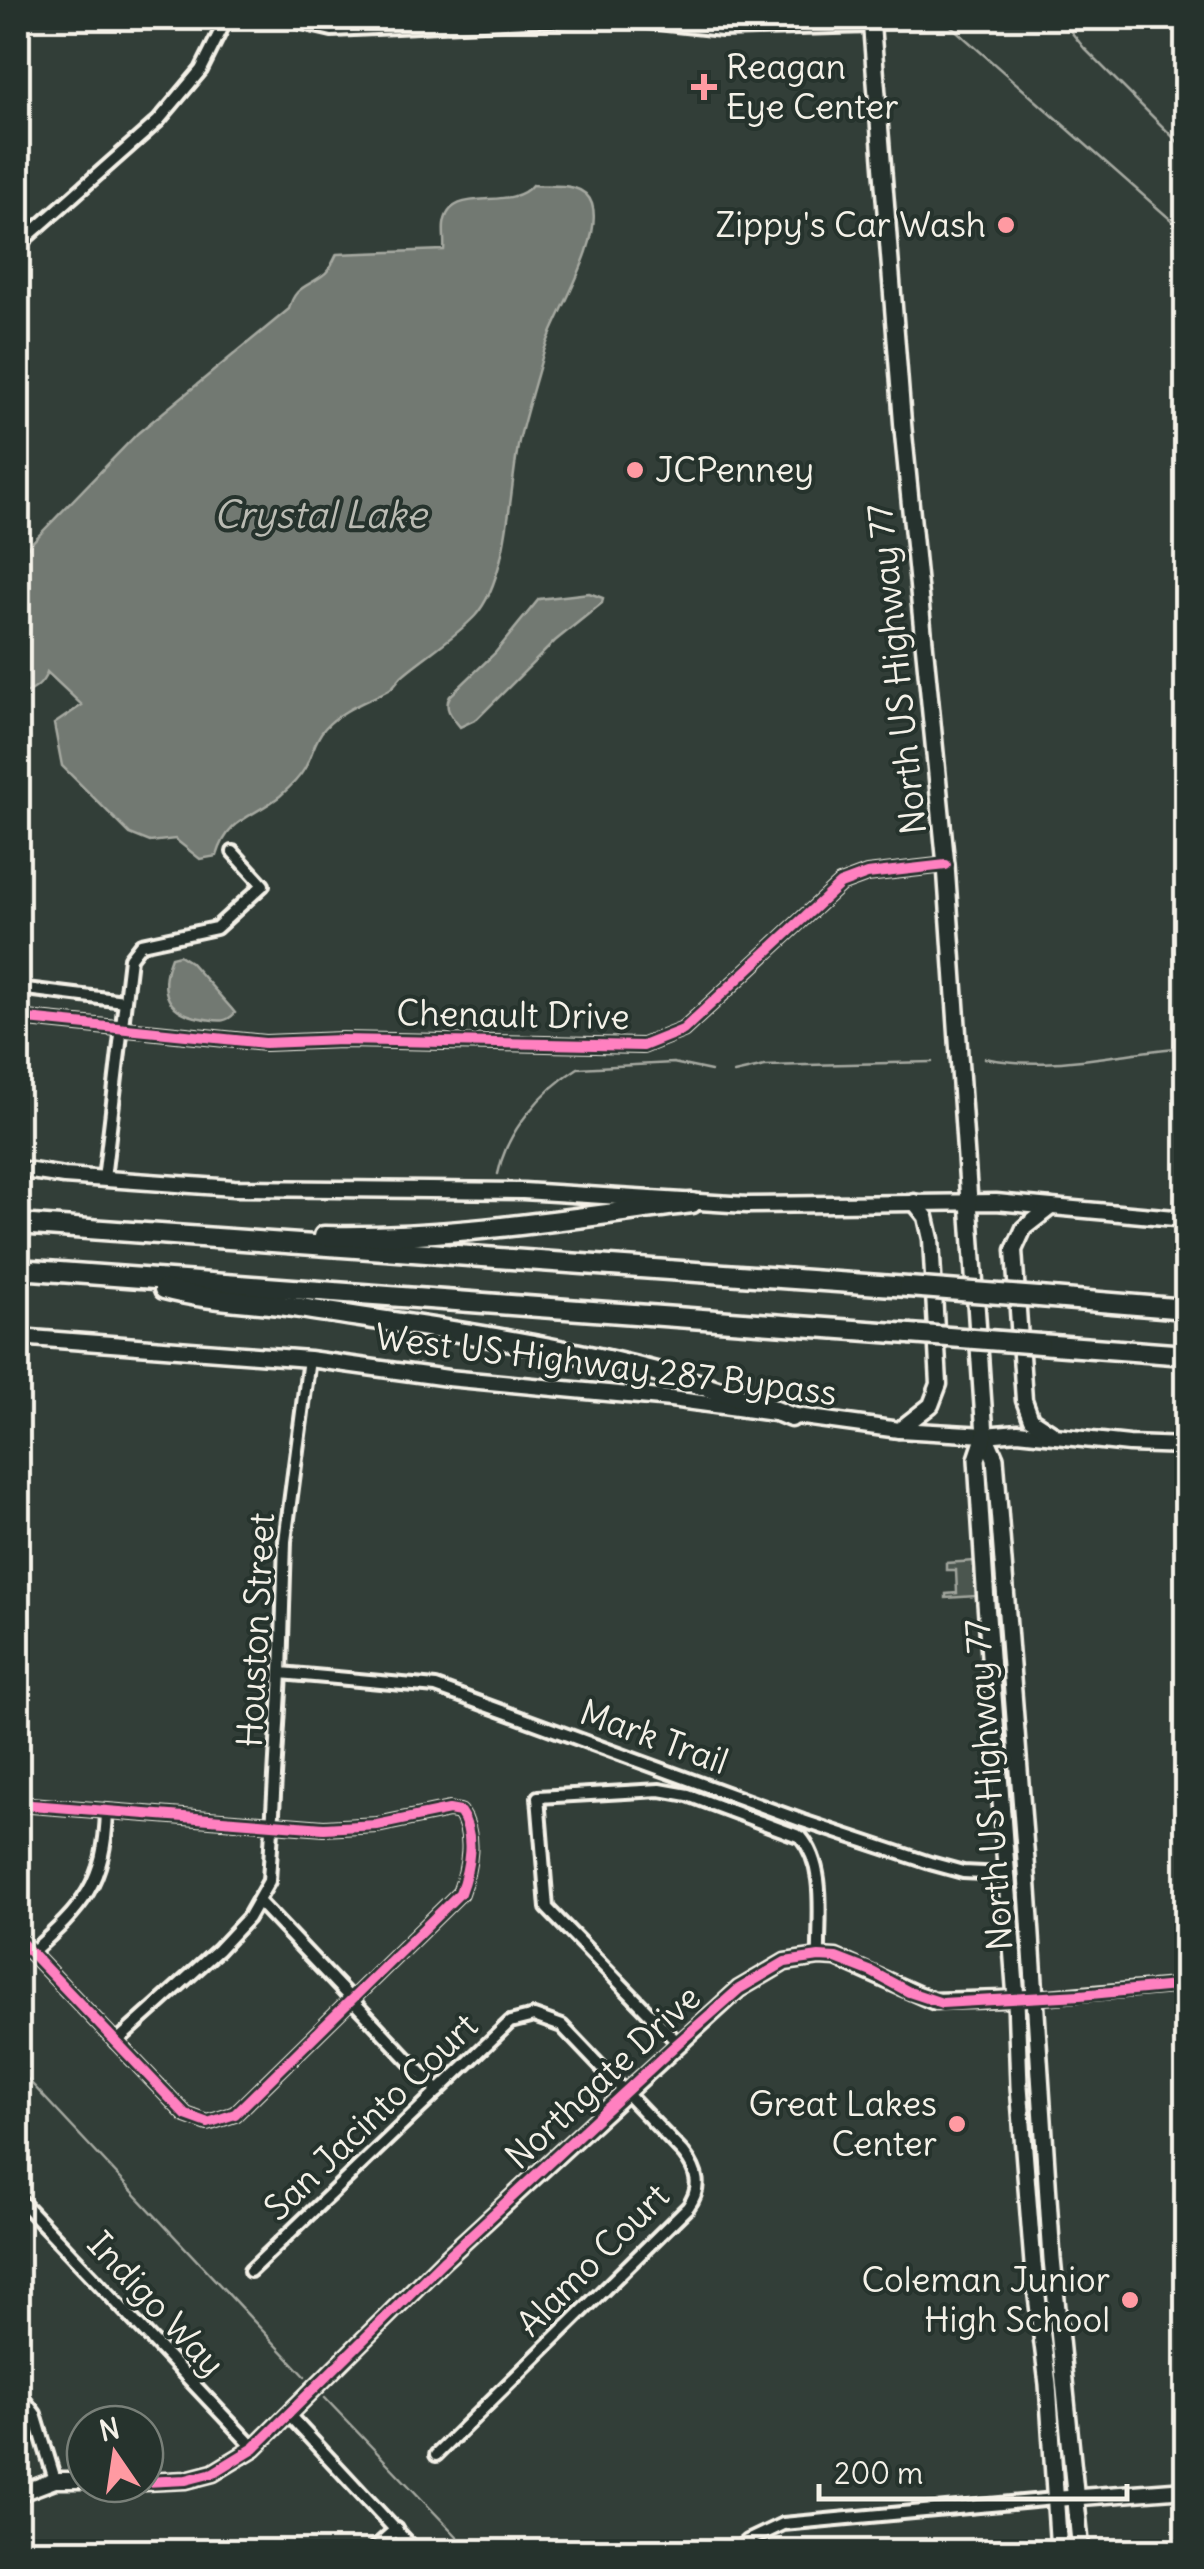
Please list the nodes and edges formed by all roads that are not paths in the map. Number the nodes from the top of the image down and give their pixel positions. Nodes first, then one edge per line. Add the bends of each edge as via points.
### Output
1 (228, 18) edge
2 (280, 18) edge
3 (592, 18) edge
4 (611, 18) edge
5 (444, 20) edge
6 (872, 22) edge
7 (18, 245) edge
8 (18, 778) edge
9 (18, 796) edge
10 (233, 852) dead end
11 (946, 865) junction
12 (18, 988) edge
13 (124, 1001) junction
14 (18, 1018) edge
15 (121, 1031) junction
16 (18, 1170) edge
17 (104, 1179) junction
18 (692, 1202) junction
19 (914, 1202) junction
20 (970, 1203) junction
21 (1052, 1207) junction
22 (1186, 1219) edge
23 (18, 1224) edge
24 (208, 1239) junction
25 (18, 1269) edge
26 (151, 1281) junction
27 (1186, 1309) edge
28 (18, 1337) edge
29 (1186, 1354) edge
30 (310, 1359) junction
31 (791, 1417) junction
32 (899, 1430) junction
33 (1056, 1434) junction
34 (985, 1435) junction
35 (1186, 1446) edge
36 (281, 1673) junction
37 (999, 1784) junction
38 (1021, 1786) junction
39 (18, 1804) edge
40 (107, 1810) junction
41 (274, 1824) junction
42 (1004, 1874) junction
43 (259, 1902) junction
44 (18, 1940) edge
45 (31, 1953) junction
46 (818, 1957) junction
47 (1186, 1985) edge
48 (1034, 1998) junction
49 (1016, 1999) junction
50 (352, 2000) junction
51 (116, 2042) junction
52 (678, 2043) junction
53 (438, 2091) junction
54 (626, 2093) junction
55 (18, 2198) edge
56 (250, 2271) dead end
57 (18, 2392) edge
58 (288, 2414) junction
59 (254, 2448) junction
60 (436, 2455) dead end
61 (55, 2480) junction
62 (65, 2480) edge
63 (165, 2481) edge
64 (1186, 2488) edge
65 (18, 2494) edge
66 (1077, 2498) junction
67 (1055, 2499) junction
68 (396, 2529) junction
69 (370, 2552) edge
70 (416, 2552) edge
71 (735, 2552) edge
72 (1059, 2552) edge
73 (1081, 2552) edge

1 - 7 street via 201,70 158,121
2 - 5 street via 332,30
3 - 5 street
4 - 6 street via 722,30
6 - 11 main road, North US Highway 77
8 - 9 street
10 - 13 street via 263,884 216,928 134,949
11 - 15 street, Chenault Drive via 867,874 840,884 683,1030 643,1046 265,1043
11 - 20 main road, North US Highway 77
12 - 13 street
13 - 15 street
14 - 15 street, Chenault Drive
15 - 17 street
16 - 17 main road
17 - 18 main road
18 - 19 main road
18 - 24 highway via 374,1237
19 - 20 main road
19 - 32 main road via 931,1239 939,1384 931,1406
20 - 21 main road
20 - 34 main road, North US Highway 77
21 - 22 main road
21 - 33 main road via 1024,1228 1014,1250 1026,1410 1036,1425
23 - 24 highway
24 - 27 highway, bridge
25 - 26 highway
26 - 29 highway, bridge
26 - 31 highway via 168,1291 592,1358
28 - 30 main road, West US Highway 287 Bypass
30 - 31 main road, West US Highway 287 Bypass
30 - 36 street, Houston Street via 285,1541
31 - 32 main road, West US Highway 287 Bypass
32 - 34 main road, West US Highway 287 Bypass
33 - 34 main road, West US Highway 287 Bypass
33 - 35 main road, West US Highway 287 Bypass
34 - 37 main road, North US Highway 77 via 977,1459
34 - 38 main road, North US Highway 77 via 995,1458
36 - 41 street, Houston Street
36 - 42 street, Mark Trail via 436,1687 912,1857 963,1872
37 - 38 main road
37 - 42 main road, North US Highway 77
38 - 48 main road, North US Highway 77
39 - 40 street
40 - 41 street
40 - 45 street via 98,1872 73,1916
41 - 43 street, Houston Street via 269,1881
41 - 50 street via 376,1825 450,1810 466,1819 469,1870 460,1893
42 - 49 main road, North US Highway 77
43 - 50 street
43 - 51 street via 218,1950
44 - 45 street
45 - 51 street
46 - 49 main road, Northgate Drive via 852,1963 934,2001
46 - 52 main road, Northgate Drive via 763,1972
46 - 52 street via 816,1864 801,1837 660,1790 538,1797 547,1908
47 - 48 street, Northgate Drive
48 - 49 main road, Northgate Drive
48 - 66 main road, North US Highway 77
49 - 67 main road, North US Highway 77
50 - 51 street via 236,2114 208,2122 186,2115
50 - 53 street
52 - 54 main road, Northgate Drive
53 - 54 street, San Jacinto Court via 510,2022 534,2016 562,2026
53 - 56 street, San Jacinto Court
54 - 58 main road, Northgate Drive
54 - 60 street, Alamo Court via 694,2166 694,2199
55 - 59 street, Indigo Way
57 - 61 street via 35,2414
58 - 59 main road, Northgate Drive
58 - 68 street
59 - 63 main road, Northgate Drive via 213,2473
61 - 62 main road
61 - 65 main road
64 - 66 main road
66 - 67 main road
66 - 73 main road, North US Highway 77
67 - 71 street via 783,2524
67 - 72 main road, North US Highway 77
68 - 69 street
68 - 70 street

